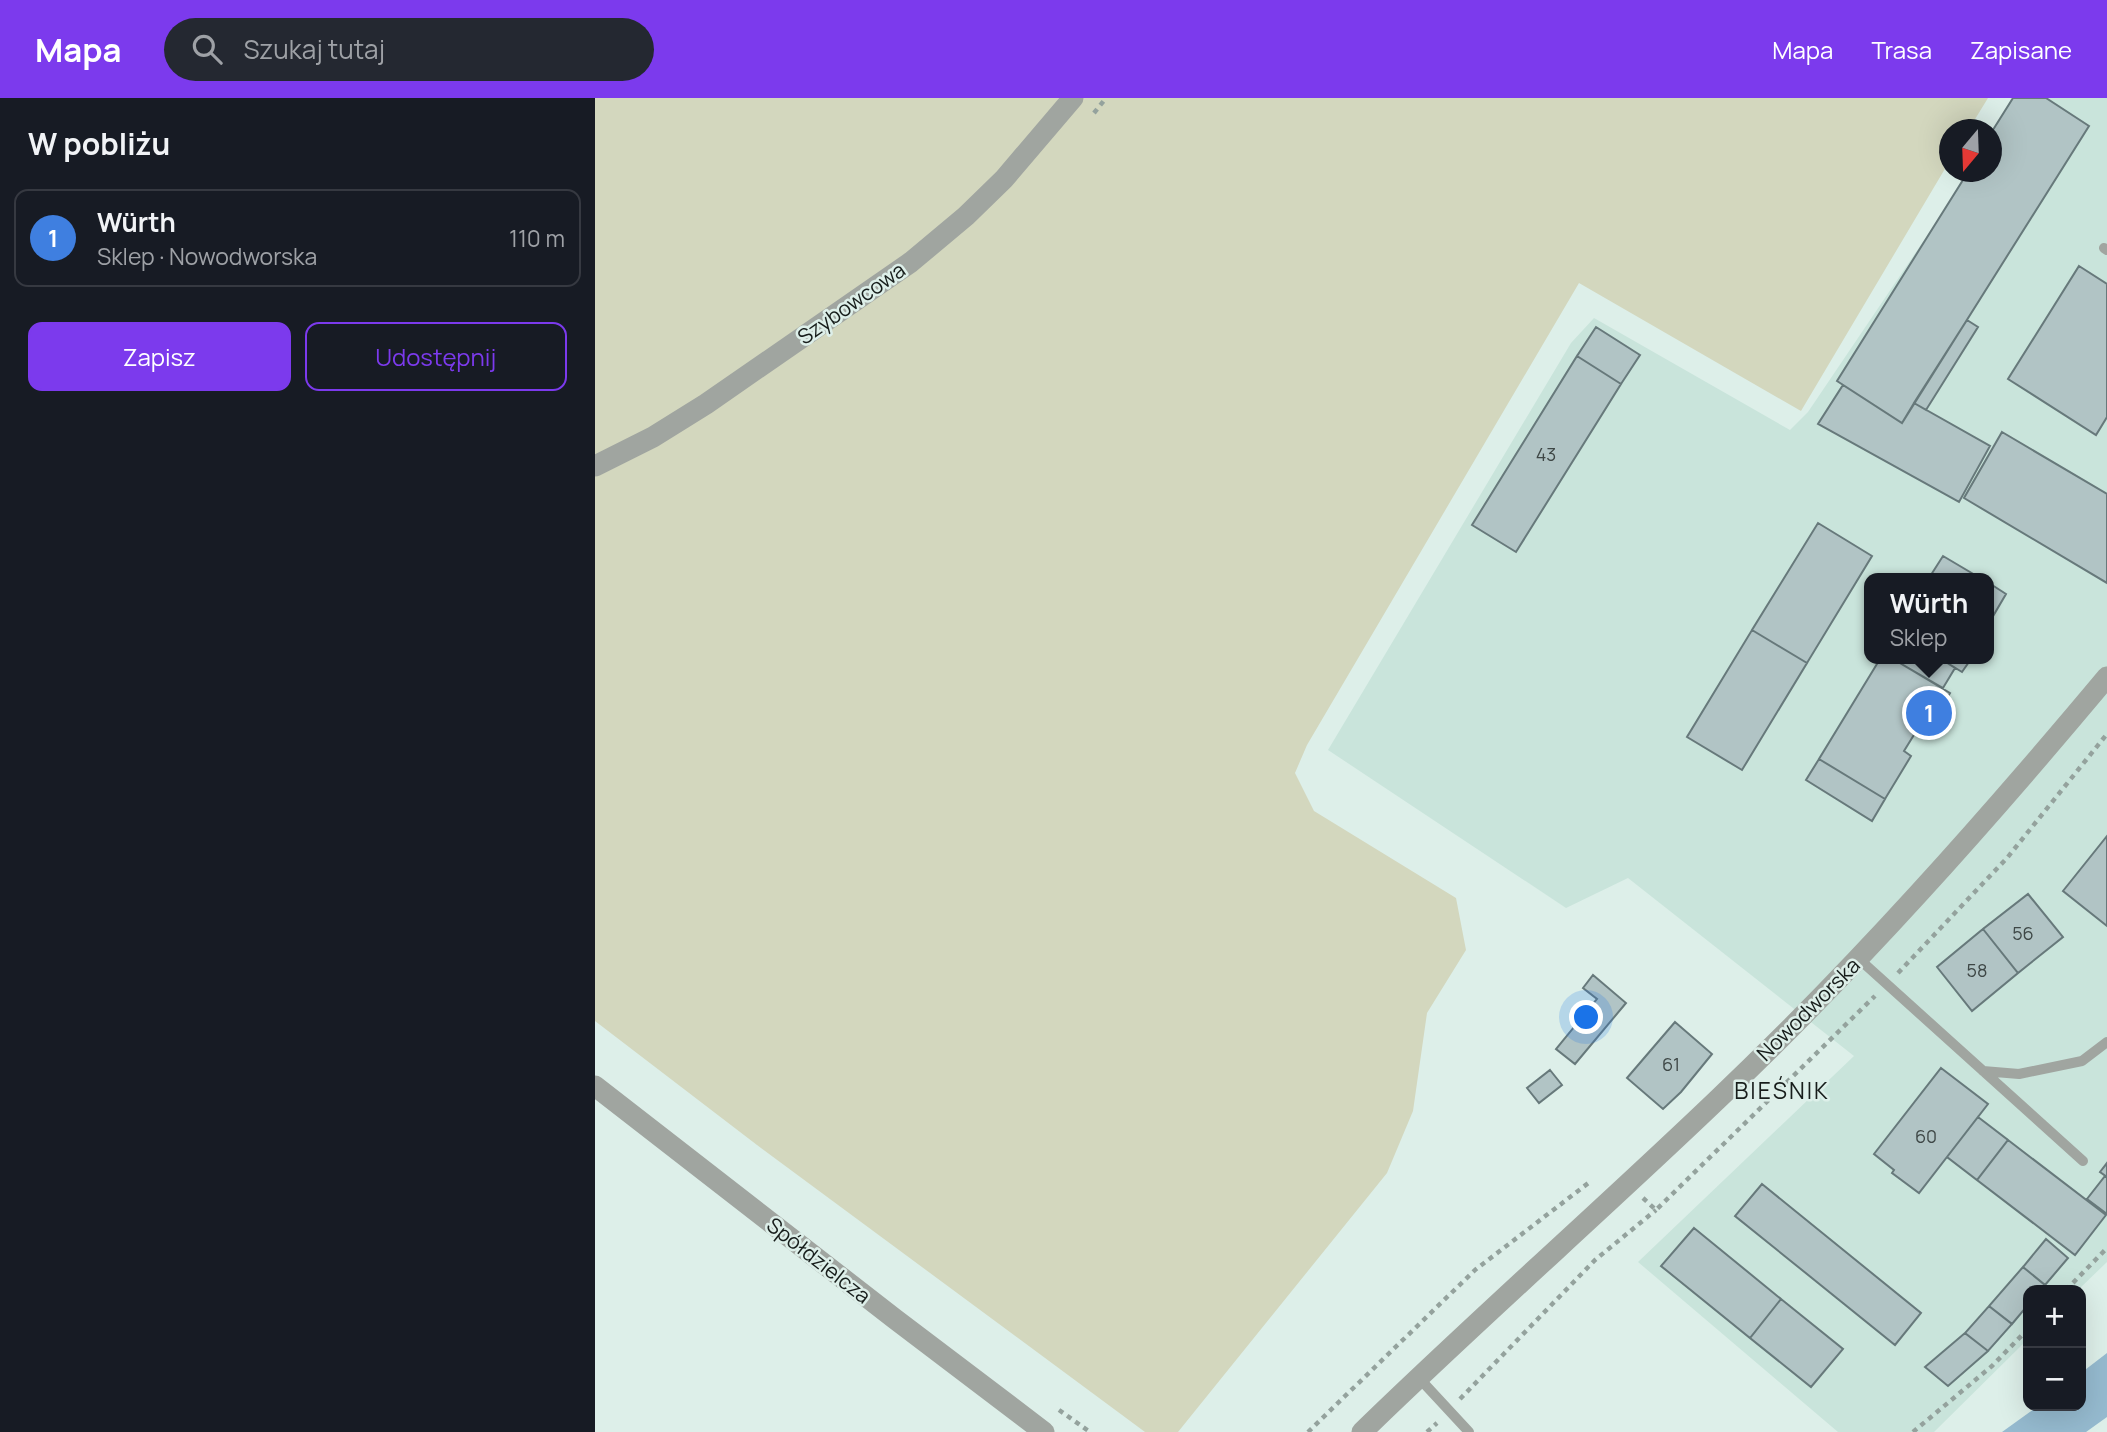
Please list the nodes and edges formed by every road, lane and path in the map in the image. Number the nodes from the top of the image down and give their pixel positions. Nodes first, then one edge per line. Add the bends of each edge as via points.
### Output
1 (1073, 98) edge
2 (595, 466) edge
3 (2107, 677) edge
4 (2107, 734) edge
5 (1859, 959) junction
6 (1887, 985) junction
7 (2107, 1042) edge
8 (1983, 1071) junction
9 (595, 1086) edge
10 (2083, 1161) dead end
11 (1592, 1181) dead end
12 (1629, 1183) junction
13 (1656, 1210) junction
14 (2107, 1248) edge
15 (2071, 1285) edge
16 (2023, 1334) edge
17 (1419, 1378) junction
18 (1449, 1411) junction
19 (1044, 1432) edge
20 (1308, 1432) edge
21 (1362, 1432) edge
22 (1469, 1432) edge
23 (1913, 1432) edge

1 - 2 street, Szybowcowa via 1003,179 911,262 706,404
3 - 5 street, Nowodworska via 2001,803
4 - 6 path via 2007,858
5 - 6 lane
5 - 12 street, Nowodworska
6 - 8 lane
6 - 13 path
7 - 8 lane via 2081,1061 2019,1074
8 - 10 lane
9 - 19 street, Spółdzielcza
11 - 20 path via 1475,1270
12 - 13 path
12 - 17 street, Nowodworska
13 - 18 path via 1595,1260
14 - 15 path
16 - 23 path
17 - 18 lane
17 - 21 street, Nowodworska
18 - 22 lane

